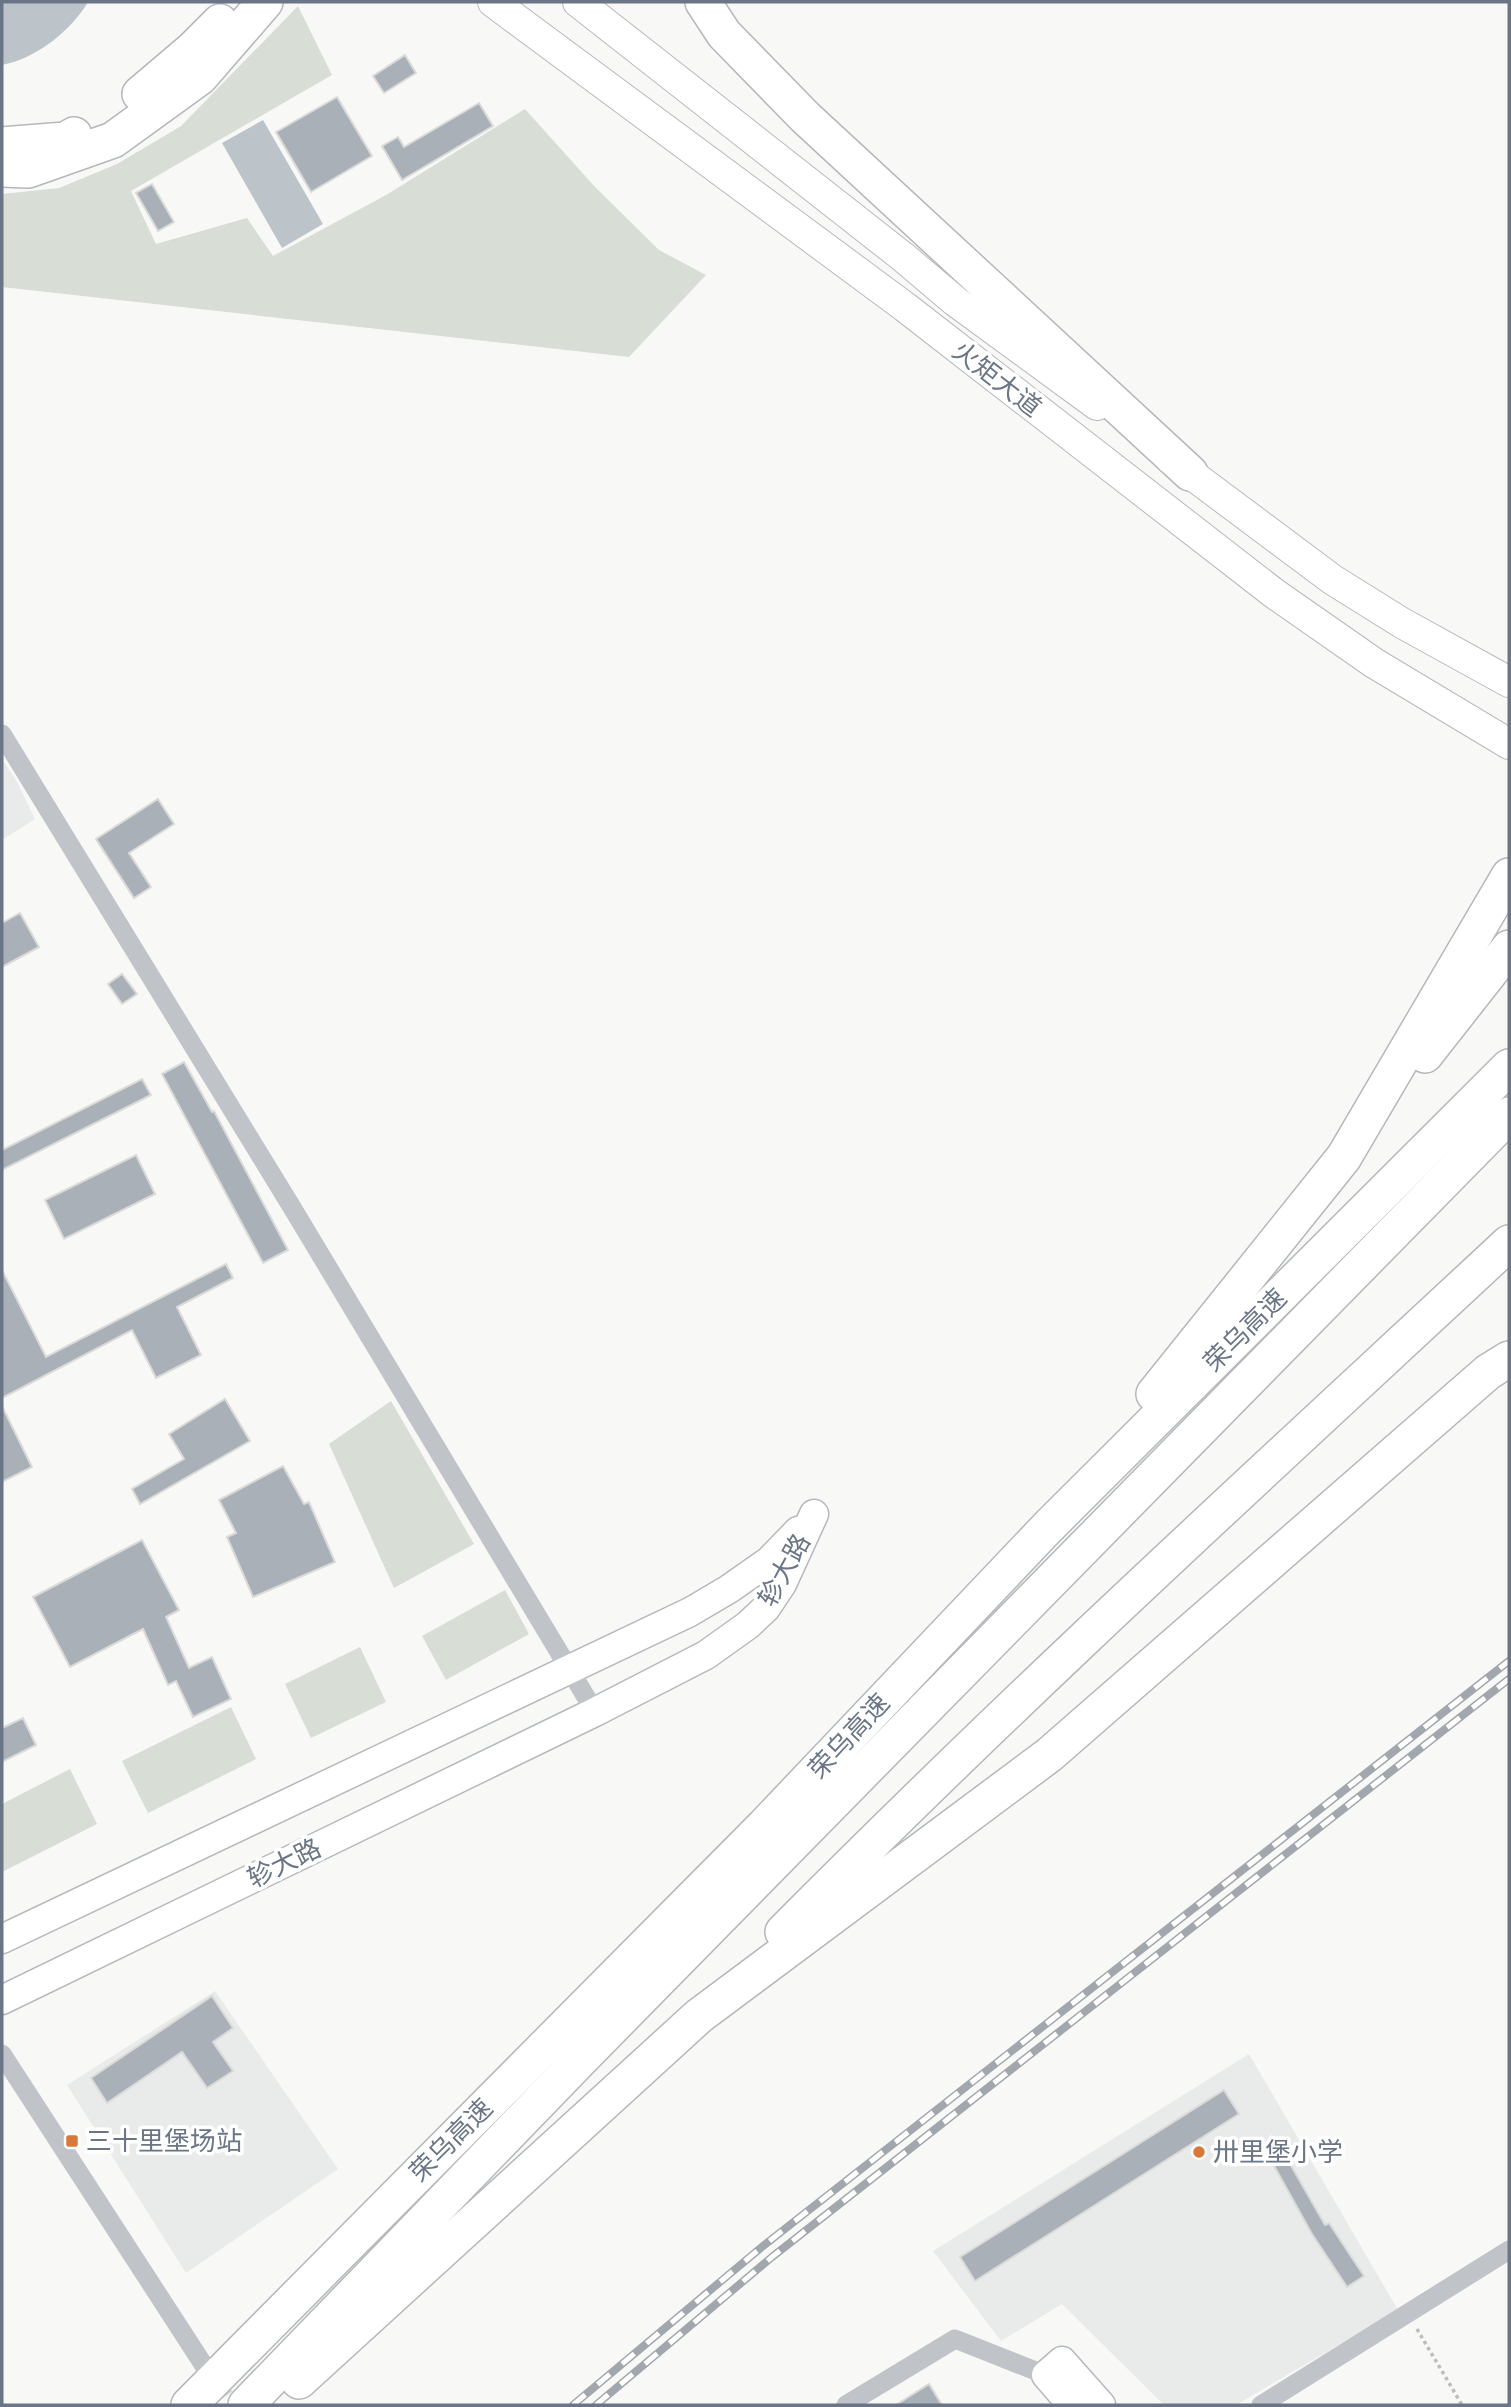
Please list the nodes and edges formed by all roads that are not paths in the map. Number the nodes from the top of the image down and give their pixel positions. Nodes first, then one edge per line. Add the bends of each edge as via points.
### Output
1 (240, 2) edge
2 (265, 2) edge
3 (493, 2) edge
4 (578, 2) edge
5 (703, 2) edge
6 (2, 145) edge
7 (2, 169) edge
8 (1190, 473) junction
9 (1509, 682) edge
10 (2, 734) edge
11 (1509, 744) edge
12 (1509, 876) edge
13 (1509, 948) edge
14 (1509, 1067) edge
15 (1509, 1115) edge
16 (1344, 1157) junction
17 (1509, 1243) edge
18 (1509, 1359) edge
19 (1047, 1528) junction
20 (571, 1669) junction
21 (595, 1712) junction
22 (2, 1940) edge
23 (2, 2000) edge
24 (699, 2016) junction
25 (2, 2054) edge
26 (1509, 2250) edge
27 (1054, 2368) junction
28 (214, 2381) tunnel mouth
29 (189, 2405) edge
30 (246, 2405) edge
31 (270, 2405) edge
32 (846, 2405) edge
33 (1072, 2405) edge
34 (1101, 2405) edge
35 (1261, 2405) edge

1 - 6 highway via 129,103 65,140
2 - 7 highway via 200,76 113,140 27,170
3 - 11 main road, 火矩大道 via 905,307 1275,594 1374,663
4 - 8 main road, 火矩大道 via 956,301
5 - 8 highway via 724,34 805,117
8 - 9 main road, 火矩大道 via 1333,580
10 - 20 street
12 - 16 highway
13 - 16 highway
14 - 19 highway, 荣乌高速
15 - 30 highway, 荣乌高速
16 - 19 highway
17 - 24 highway via 1012,1707
18 - 24 highway via 1049,1755
19 - 29 highway, 荣乌高速 via 764,1826
20 - 21 street
20 - 21 main road, 轸大路 via 729,1590 769,1561 814,1514 782,1584 748,1625 706,1655
20 - 22 main road, 轸大路
21 - 23 main road, 轸大路
24 - 31 highway
25 - 28 street
26 - 35 street
27 - 32 street via 955,2339
27 - 33 main road
27 - 34 main road

